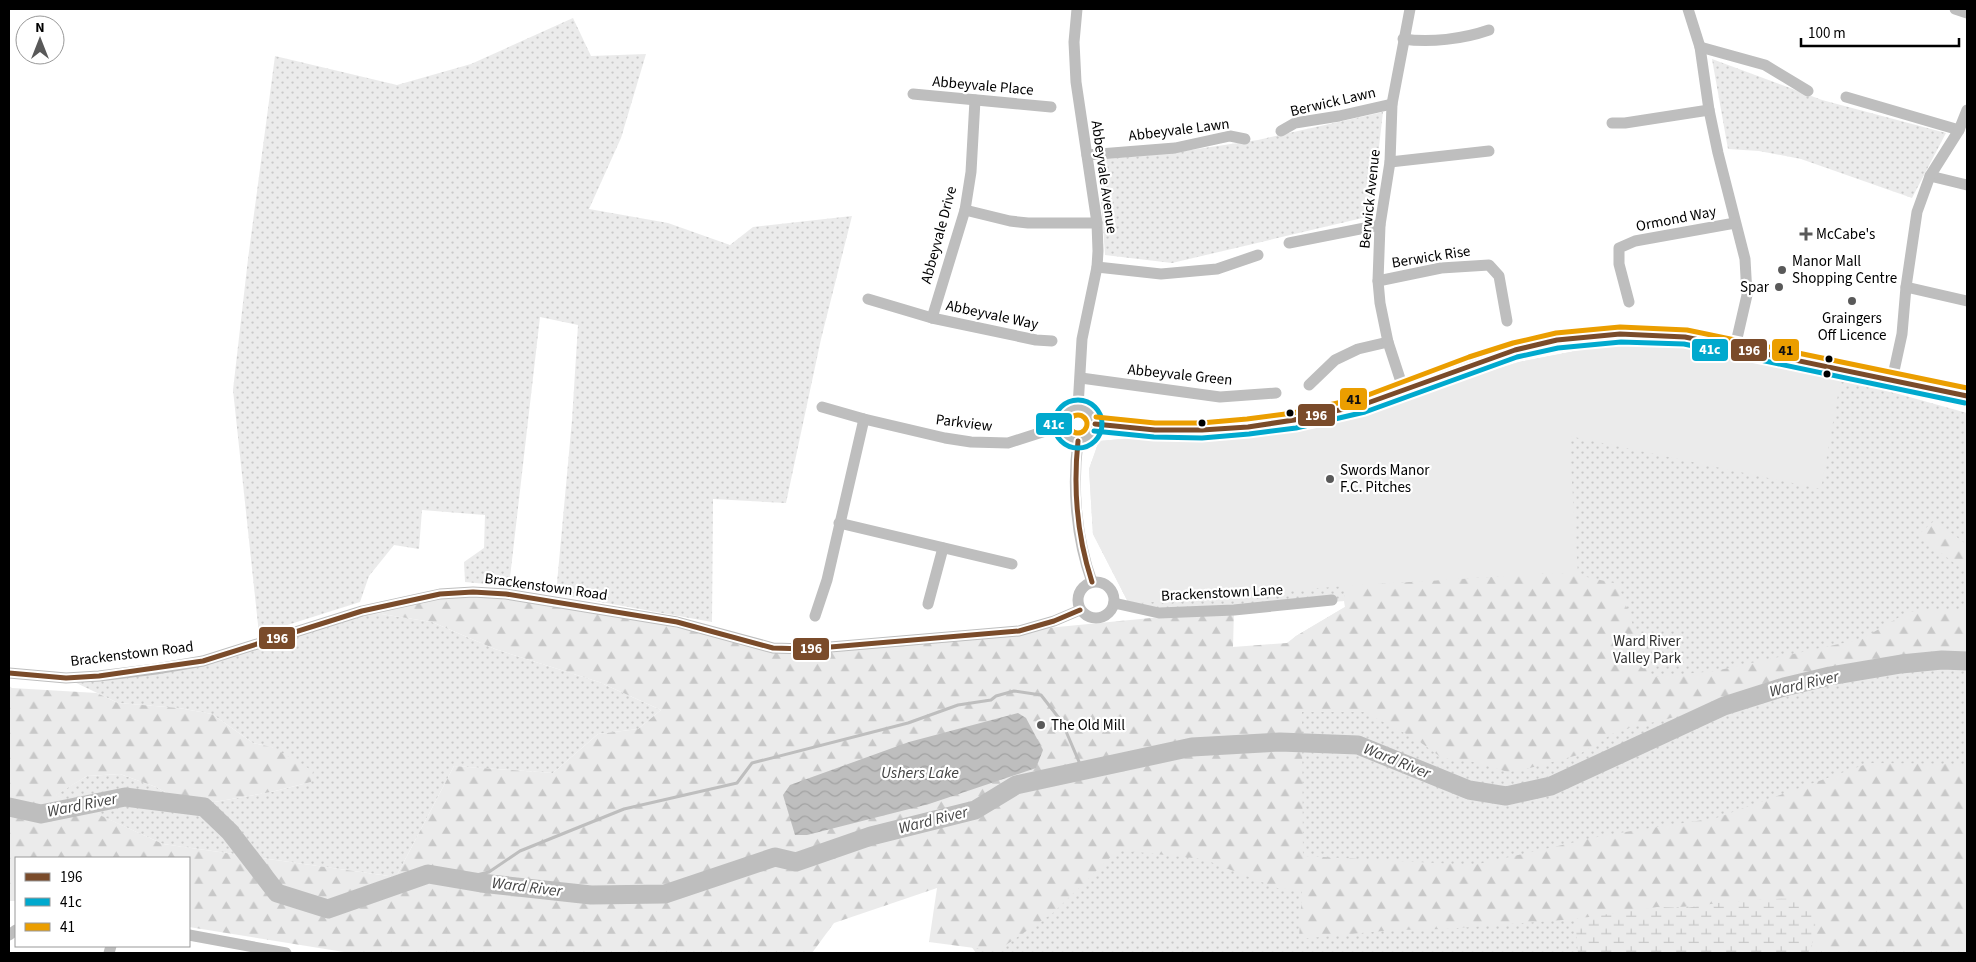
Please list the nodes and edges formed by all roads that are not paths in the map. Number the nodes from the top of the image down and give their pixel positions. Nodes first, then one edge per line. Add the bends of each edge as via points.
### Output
1 (1077, 9) edge
2 (1410, 9) edge
3 (1688, 9) edge
4 (1954, 9) edge
5 (1967, 13) edge
6 (1489, 30) dead end
7 (1403, 40) junction
8 (1700, 47) junction
9 (1808, 91) dead end
10 (913, 94) dead end
11 (1846, 97) dead end
12 (975, 100) junction
13 (1392, 104) junction
14 (1051, 107) dead end
15 (1709, 110) junction
16 (1967, 110) edge
17 (1612, 123) dead end
18 (1959, 130) junction
19 (1281, 131) dead end
20 (1245, 139) dead end
21 (1489, 151) dead end
22 (1087, 155) junction
23 (1390, 162) junction
24 (1930, 176) junction
25 (1967, 185) edge
26 (965, 210) junction
27 (1097, 223) junction
28 (1735, 223) junction
29 (1380, 225) junction
30 (1289, 243) dead end
31 (1258, 255) dead end
32 (1097, 266) junction
33 (1378, 281) junction
34 (1906, 287) junction
35 (868, 299) dead end
36 (1967, 301) edge
37 (1629, 302) dead end
38 (932, 318) junction
39 (1507, 321) dead end
40 (1052, 341) dead end
41 (1388, 342) junction
42 (1734, 347) junction
43 (1081, 378) junction
44 (1892, 380) junction
45 (1309, 385) dead end
46 (1404, 390) junction
47 (1276, 393) dead end
48 (1967, 396) edge
49 (822, 407) dead end
50 (1078, 407) junction
51 (864, 418) junction
52 (1095, 424) junction
53 (1060, 426) junction
54 (1078, 442) junction
55 (839, 523) junction
56 (943, 548) junction
57 (1012, 564) dead end
58 (1092, 582) junction
59 (1332, 600) dead end
60 (1114, 603) junction
61 (928, 604) dead end
62 (1080, 610) junction
63 (815, 616) dead end
64 (9, 673) edge
65 (190, 935) edge
66 (286, 953) edge

1 - 22 street, Abbeyvale Avenue via 1076,74
2 - 7 street, Berwick Avenue
3 - 8 street
4 - 5 street
6 - 7 street via 1472,36
7 - 13 street, Berwick Avenue
8 - 9 street via 1765,65
8 - 15 street
10 - 12 street, Abbeyvale Place
11 - 18 street
12 - 14 street, Abbeyvale Place
12 - 26 street, Abbeyvale Drive via 971,172
13 - 19 street, Berwick Lawn via 1295,123
13 - 23 street, Berwick Avenue
15 - 17 street
15 - 28 street
16 - 18 street
18 - 24 street
20 - 22 street, Abbeyvale Lawn via 1230,136 1175,148
21 - 23 street
22 - 27 street, Abbeyvale Avenue
23 - 29 street, Berwick Avenue
24 - 25 street
24 - 34 street via 1917,212
26 - 27 street via 1028,224
26 - 38 street, Abbeyvale Drive
27 - 32 street, Abbeyvale Avenue
28 - 37 street, Ormond Way via 1635,241 1619,248 1619,264
28 - 42 street via 1745,258 1747,295
29 - 30 street
29 - 33 street, Berwick Avenue
31 - 32 street via 1217,269 1161,274
32 - 43 street, Abbeyvale Avenue via 1082,339
33 - 39 street, Berwick Rise via 1441,268 1489,265 1499,276
33 - 41 street, Berwick Avenue
34 - 36 street
34 - 44 street via 1902,334
35 - 38 street, Abbeyvale Way
38 - 40 street, Abbeyvale Way
41 - 45 street via 1358,349 1335,360
41 - 46 street, Berwick Avenue
42 - 44 street
42 - 46 street via 1661,334 1568,338 1514,350
43 - 47 street, Abbeyvale Green via 1220,397
43 - 50 street, Abbeyvale Avenue
44 - 48 street
46 - 52 street via 1342,411 1248,427 1155,430
49 - 51 street, Parkview
50 - 52 street via 1092,414
50 - 53 street via 1068,410
51 - 53 street, Parkview via 971,442 1008,443
51 - 55 street
52 - 54 street via 1088,438
53 - 54 street via 1064,435
54 - 58 street via 1075,490 1081,540
55 - 56 street
55 - 63 street
56 - 57 street
56 - 61 street
58 - 60 street via 1104,583 1112,591
58 - 62 street via 1079,593
59 - 60 street, Brackenstown Lane via 1234,610 1159,613
60 - 62 street via 1110,612 1101,618 1089,617
62 - 64 street, Brackenstown Road via 1019,631 807,649 773,648 677,622 506,594 473,592 440,594 362,611 203,661 164,668 75,678
65 - 66 street

